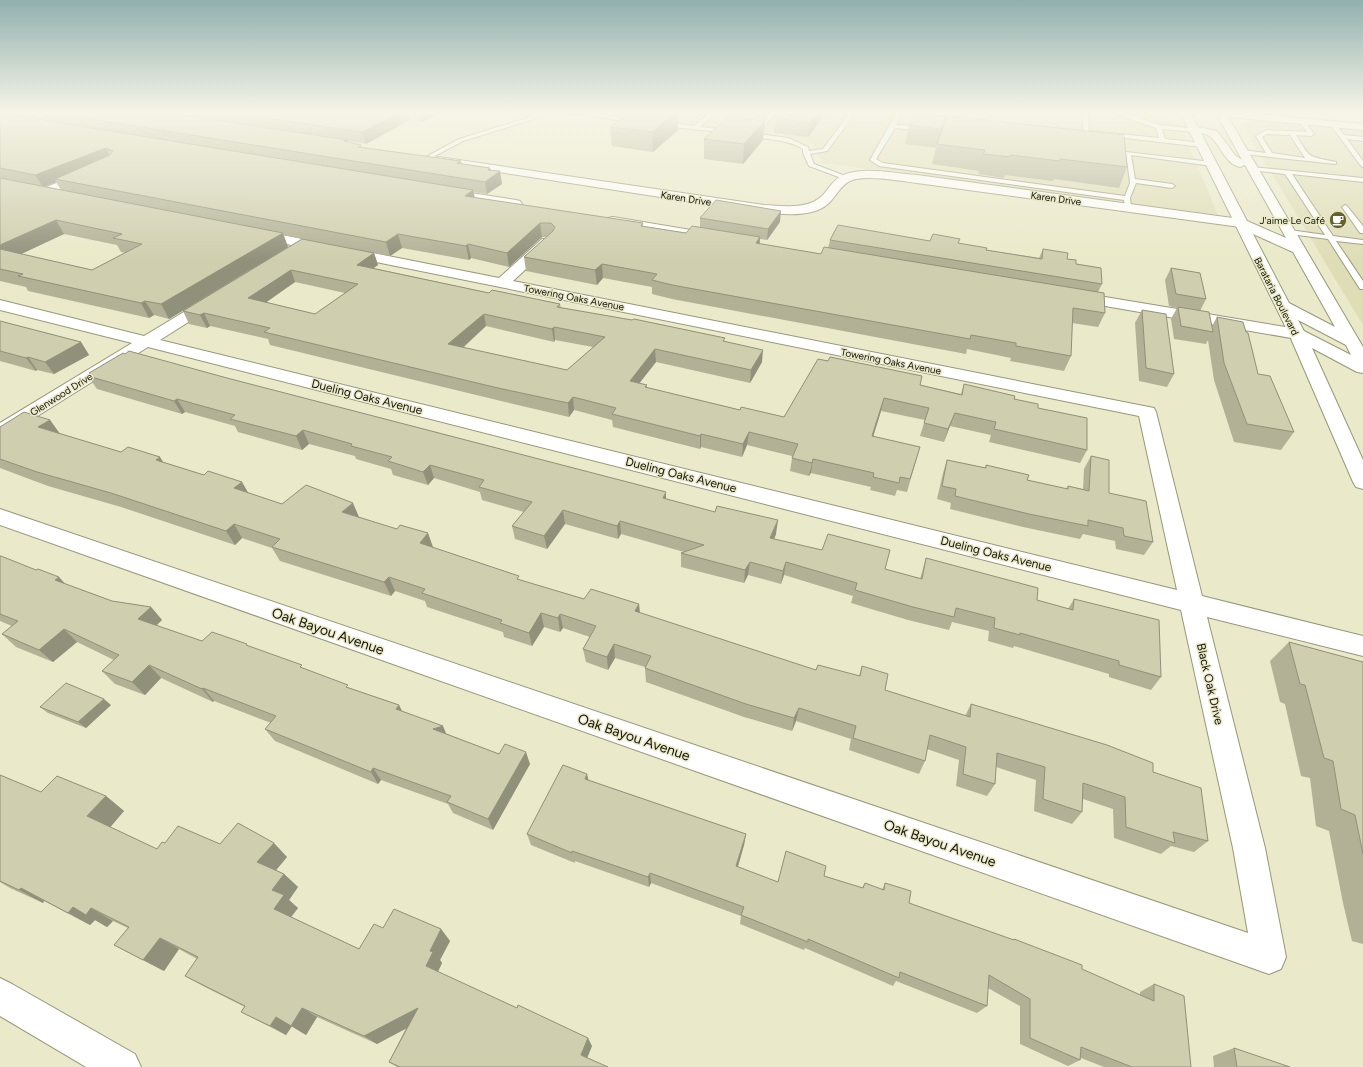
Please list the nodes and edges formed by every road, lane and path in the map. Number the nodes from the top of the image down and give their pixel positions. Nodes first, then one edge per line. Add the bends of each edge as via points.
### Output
1 (452, 162) edge
2 (810, 162) edge
3 (877, 162) edge
4 (1129, 162) edge
5 (1195, 162) edge
6 (1236, 162) edge
7 (1249, 162) edge
8 (1315, 162) edge
9 (1322, 162) edge
10 (1334, 163) dead end
11 (1212, 164) joint
12 (1253, 169) junction
13 (98, 170) edge
14 (1287, 172) junction
15 (1333, 177) junction
16 (846, 178) junction
17 (1132, 180) junction
18 (1363, 180) edge
19 (1172, 186) dead end
20 (430, 190) edge
21 (71, 198) edge
22 (1128, 203) junction
23 (525, 206) edge
24 (1345, 207) dead end
25 (1233, 208) junction
26 (604, 219) edge
27 (1240, 223) junction
28 (1363, 231) edge
29 (243, 232) edge
30 (1290, 232) junction
31 (1329, 238) junction
32 (730, 240) edge
33 (548, 241) edge
34 (1363, 242) edge
35 (305, 244) junction
36 (1299, 249) junction
37 (285, 256) edge
38 (502, 283) junction
39 (1363, 288) edge
40 (226, 293) edge
41 (1060, 295) edge
42 (0, 304) edge
43 (1283, 306) junction
44 (1297, 334) junction
45 (146, 342) junction
46 (1357, 342) edge
47 (1363, 361) edge
48 (1363, 368) edge
49 (1147, 412) joint
50 (0, 431) edge
51 (1363, 482) edge
52 (0, 517) edge
53 (1190, 602) junction
54 (1363, 646) edge
55 (1269, 956) joint
56 (0, 996) edge
57 (122, 1067) edge

1 - 16 street, Karen Drive via 773,210 800,209 820,204
2 - 16 lane via 811,165
3 - 22 lane
4 - 17 lane
5 - 11 lane
6 - 12 street
7 - 12 street
8 - 15 lane
9 - 10 lane
11 - 25 street, Barataria Boulevard
12 - 14 lane
12 - 30 street
13 - 21 street via 36,191
14 - 15 lane
14 - 31 lane
15 - 18 lane
16 - 22 street, Karen Drive via 867,175 916,179
17 - 19 lane
17 - 22 lane
20 - 23 street
22 - 27 street, Karen Drive
24 - 28 lane
25 - 27 street, Barataria Boulevard
25 - 30 street
26 - 32 street
27 - 36 street, Karen Drive
27 - 43 street, Barataria Boulevard
29 - 35 street, Towering Oaks Avenue
30 - 31 lane
30 - 36 street
31 - 34 lane
31 - 39 lane
33 - 38 street
35 - 37 street
35 - 38 street, Towering Oaks Avenue
36 - 46 street
38 - 49 street, Towering Oaks Avenue
40 - 45 street, Glenwood Drive
41 - 44 street
42 - 45 street, Dueling Oaks Avenue
43 - 44 street, Barataria Boulevard
43 - 46 street
44 - 48 street
44 - 51 street, Barataria Boulevard
45 - 50 street, Glenwood Drive
45 - 53 street, Dueling Oaks Avenue
46 - 47 street
49 - 53 street, Black Oak Drive
52 - 55 street, Oak Bayou Avenue
53 - 54 street, Dueling Oaks Avenue
53 - 55 street, Black Oak Drive via 1249,848
56 - 57 street

